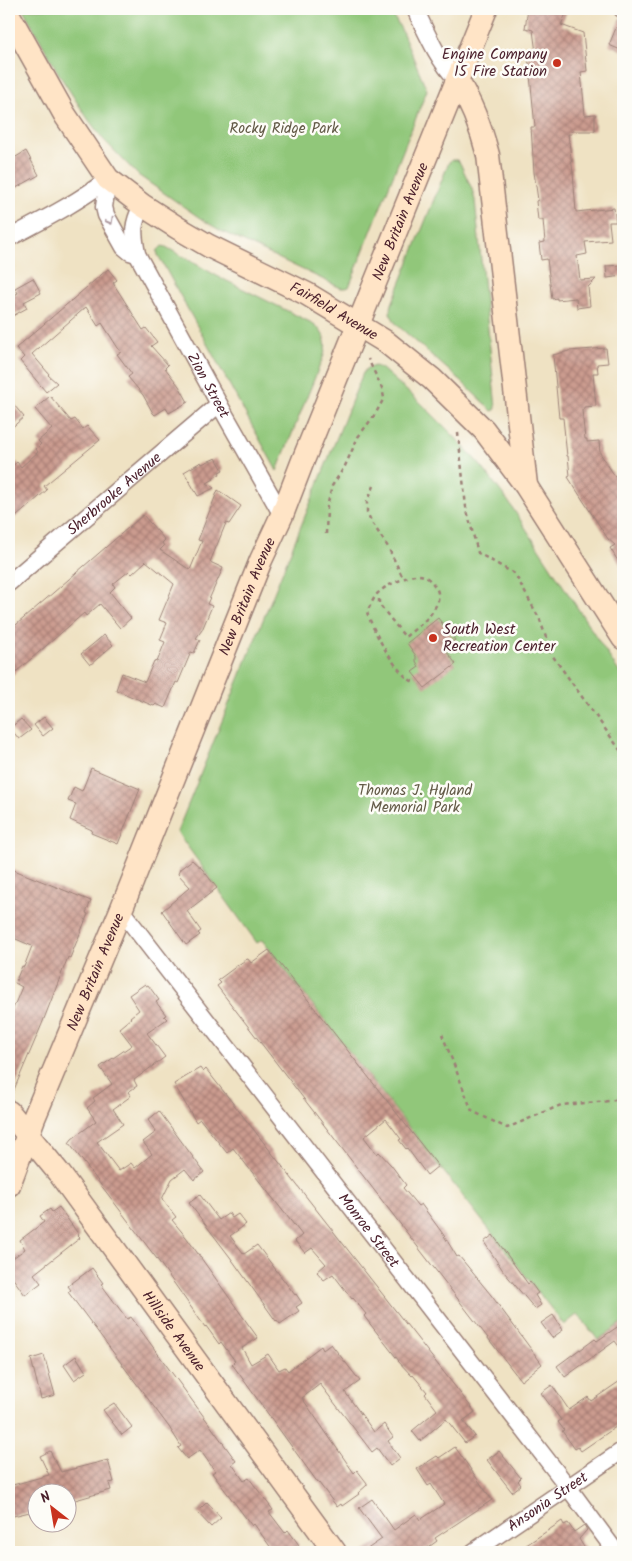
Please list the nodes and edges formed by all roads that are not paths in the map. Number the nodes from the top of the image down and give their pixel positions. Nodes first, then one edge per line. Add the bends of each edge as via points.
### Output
1 (416, 9) edge
2 (486, 9) edge
3 (9, 15) edge
4 (457, 80) junction
5 (108, 179) junction
6 (142, 205) junction
7 (9, 238) edge
8 (137, 254) junction
9 (358, 324) junction
10 (219, 404) junction
11 (526, 486) junction
12 (282, 515) junction
13 (9, 583) edge
14 (623, 638) edge
15 (121, 910) junction
16 (9, 1112) edge
17 (28, 1135) junction
18 (9, 1185) edge
19 (623, 1450) edge
20 (568, 1487) junction
21 (335, 1552) edge
22 (473, 1552) edge
23 (616, 1552) edge

1 - 4 street via 440,58
2 - 4 main road, New Britain Avenue
3 - 5 main road via 65,115
4 - 9 main road, New Britain Avenue
4 - 11 main road, Fairfield Avenue via 476,114 488,154
5 - 6 main road, Fairfield Avenue
5 - 7 street via 78,200
5 -> 8 street, Zion Street via 106,215 124,247
6 - 8 street, Zion Street via 133,232
6 - 9 main road, Fairfield Avenue via 209,246
8 - 10 street, Zion Street
9 - 11 main road, Fairfield Avenue via 410,360 458,404 484,430
9 - 12 main road, New Britain Avenue
10 - 12 street, Zion Street
10 - 13 street, Sherbrooke Avenue
11 - 14 main road, Fairfield Avenue
12 - 15 main road, New Britain Avenue
15 - 17 main road, New Britain Avenue
15 - 20 street, Monroe Street
16 - 17 main road, Hillside Avenue
17 - 18 main road, New Britain Avenue
17 - 21 main road, Hillside Avenue
19 - 20 street, Ansonia Street
20 - 22 street, Ansonia Street
20 - 23 street, Monroe Street

